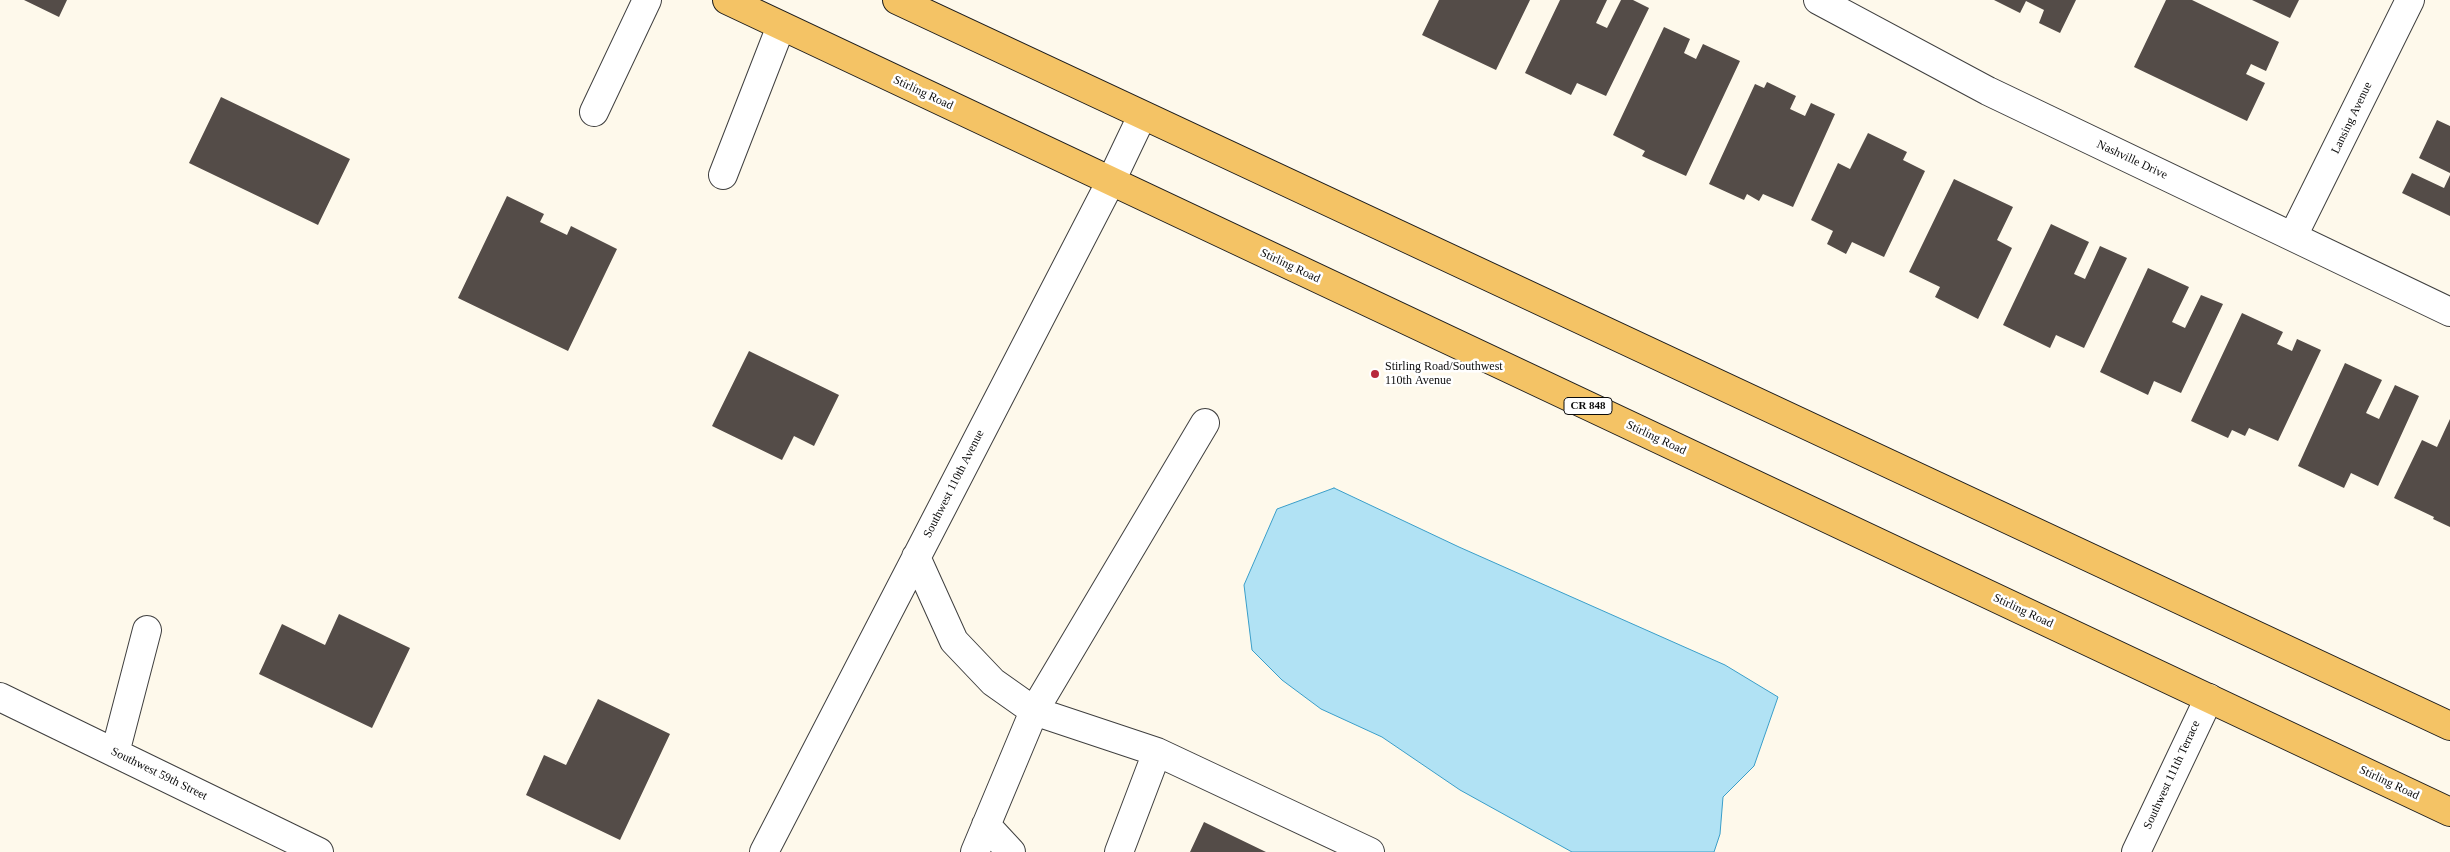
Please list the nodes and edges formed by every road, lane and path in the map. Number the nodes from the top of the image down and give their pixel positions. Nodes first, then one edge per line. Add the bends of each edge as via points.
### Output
1 (647, 0) edge
2 (727, 0) edge
3 (897, 0) edge
4 (1818, 0) edge
5 (2410, 0) edge
6 (780, 26) junction
7 (594, 112) dead end
8 (1142, 116) junction
9 (723, 174) dead end
10 (1110, 181) junction
11 (2293, 236) junction
12 (2450, 312) edge
13 (1205, 423) dead end
14 (916, 557) junction
15 (147, 630) dead end
16 (0, 697) edge
17 (2209, 698) junction
18 (1034, 711) junction
19 (2450, 726) edge
20 (1157, 752) junction
21 (115, 753) junction
22 (2450, 812) edge
23 (986, 825) junction
24 (318, 852) edge
25 (764, 852) edge
26 (975, 852) edge
27 (1011, 852) edge
28 (1118, 852) edge
29 (1370, 852) edge
30 (2136, 852) edge

1 - 7 street
2 - 6 main road, Stirling Road / CR 848
3 - 8 main road
4 - 11 street, Nashville Drive via 1988,91
5 - 11 street, Lansing Avenue
6 - 9 street
6 - 10 main road, Stirling Road / CR 848
8 - 10 street, Southwest 110th Avenue
8 - 19 main road
10 - 14 street, Southwest 110th Avenue
10 - 17 main road, Stirling Road / CR 848
11 - 12 street, Nashville Drive
13 - 18 street
14 - 18 street via 954,642 993,682
14 - 25 street, Southwest 110th Avenue
15 - 21 street
16 - 21 street, Southwest 59th Street
17 - 22 main road, Stirling Road / CR 848
17 - 30 street, Southwest 111th Terrace
18 - 20 street
18 - 23 street
20 - 28 street
20 - 29 street
21 - 24 street, Southwest 59th Street
23 - 26 street
23 - 27 street

